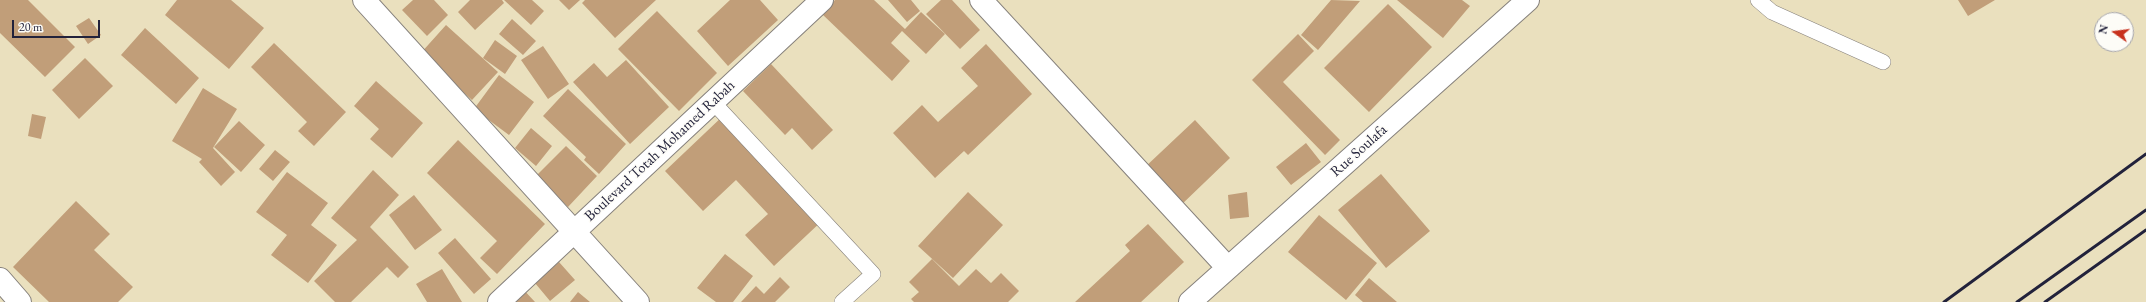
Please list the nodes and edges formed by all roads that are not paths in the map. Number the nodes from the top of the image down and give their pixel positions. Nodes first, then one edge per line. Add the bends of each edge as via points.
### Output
1 (364, 0) edge
2 (822, 0) edge
3 (981, 0) edge
4 (1528, 0) edge
5 (1758, 0) edge
6 (1883, 62) dead end
7 (712, 101) junction
8 (574, 233) junction
9 (1228, 268) junction
10 (1, 282) edge
11 (20, 302) edge
12 (499, 302) edge
13 (638, 302) edge
14 (842, 302) edge
15 (1190, 302) edge

1 - 8 street
2 - 7 street, Boulevard Totah Mohamed Rabah
3 - 9 street
4 - 9 street, Rue Soulafa
5 - 6 lane via 1772,12
7 - 8 street, Boulevard Totah Mohamed Rabah
7 - 14 lane via 873,274
8 - 12 street, Boulevard Totah Mohamed Rabah
8 - 13 street
9 - 15 street, Rue Soulafa
10 - 11 street

